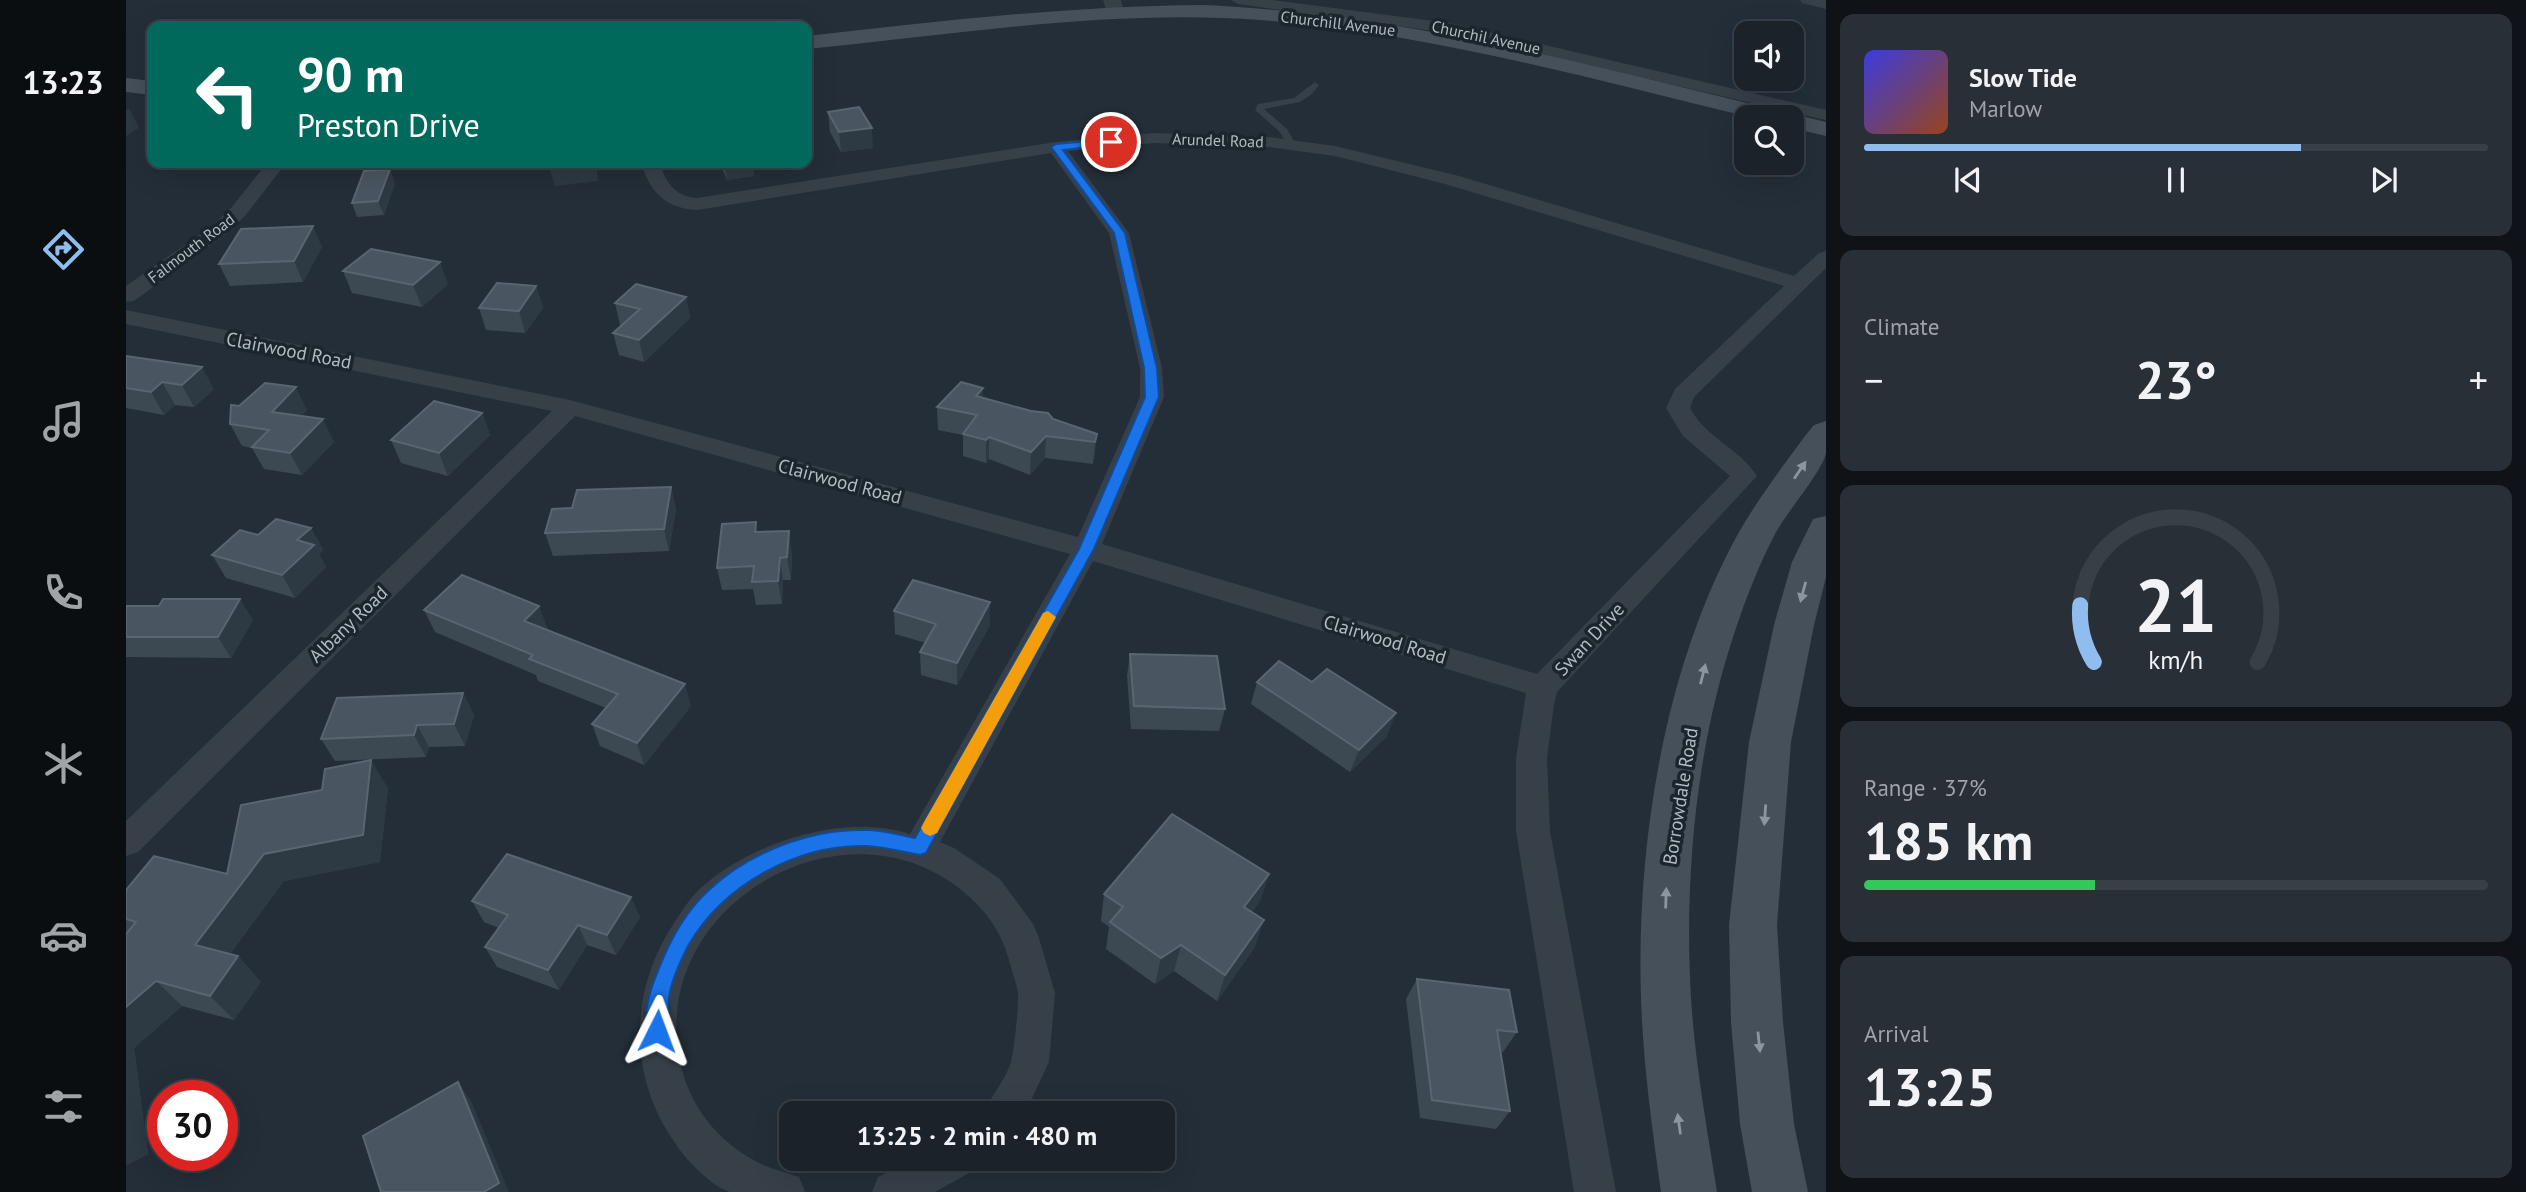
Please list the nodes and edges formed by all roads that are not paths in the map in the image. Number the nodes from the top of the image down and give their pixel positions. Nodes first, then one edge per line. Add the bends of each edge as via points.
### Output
1 (1088, 0) edge
2 (1134, 0) edge
3 (1238, 0) edge
4 (1807, 0) edge
5 (1826, 4) edge
6 (1114, 6) edge
7 (1187, 12) junction
8 (1044, 16) junction
9 (812, 42) edge
10 (126, 85) edge
11 (1315, 85) dead end
12 (147, 87) edge
13 (1686, 89) junction
14 (1739, 105) edge
15 (1826, 115) edge
16 (1804, 124) edge
17 (1826, 129) edge
18 (1291, 145) junction
19 (1056, 147) junction
20 (273, 168) edge
21 (651, 168) edge
22 (1826, 257) edge
23 (1796, 283) junction
24 (126, 296) edge
25 (126, 317) edge
26 (570, 407) junction
27 (1826, 432) edge
28 (1826, 528) edge
29 (1086, 549) junction
30 (1544, 687) junction
31 (126, 842) edge
32 (920, 847) junction
33 (1009, 1101) edge
34 (932, 1171) edge
35 (784, 1192) edge
36 (892, 1192) edge
37 (1595, 1192) edge
38 (1689, 1192) edge
39 (1780, 1192) edge

1 - 8 main road
2 - 7 main road
3 - 13 street, Churchil Avenue via 1449,28
4 - 5 street
6 - 7 main road, Churchill Avenue
6 - 8 main road, Churchill Avenue
7 - 13 main road, Churchill Avenue via 1295,17 1411,33
8 - 9 main road, Churchill Avenue
10 - 12 main road
11 - 18 lane via 1306,98 1266,104 1259,110 1284,131
13 - 14 main road, Churchill Avenue
13 - 15 street, Churchil Avenue
16 - 17 main road
18 - 19 street, Arundel Road via 1183,138
18 - 23 street, Arundel Road via 1387,162
19 - 21 street, Arundel Road via 692,203 665,197
19 - 29 street via 1119,233 1153,382 1149,408
20 - 24 street, Falmouth Road via 219,230
22 - 23 street, Swan Drive
23 - 30 street, Swan Drive via 1692,383 1678,408 1699,441 1744,476
25 - 26 street, Clairwood Road
26 - 29 street, Clairwood Road
26 - 31 street, Albany Road
38 -> 27 main road, Borrowdale Road via 1671,1066 1665,971 1666,892 1678,785 1724,603 1757,533
28 -> 39 main road via 1811,562 1794,625 1770,742 1753,925 1758,1035
29 - 30 street, Clairwood Road
29 - 32 street
30 - 37 street, Swan Drive via 1534,745 1533,831
32 - 33 street via 967,870 1005,905 1030,953 1039,1007 1029,1064
32 - 35 street via 867,838 813,844 761,863 716,896 681,940 659,993 656,1050 672,1107 708,1154 761,1187
34 - 36 street

